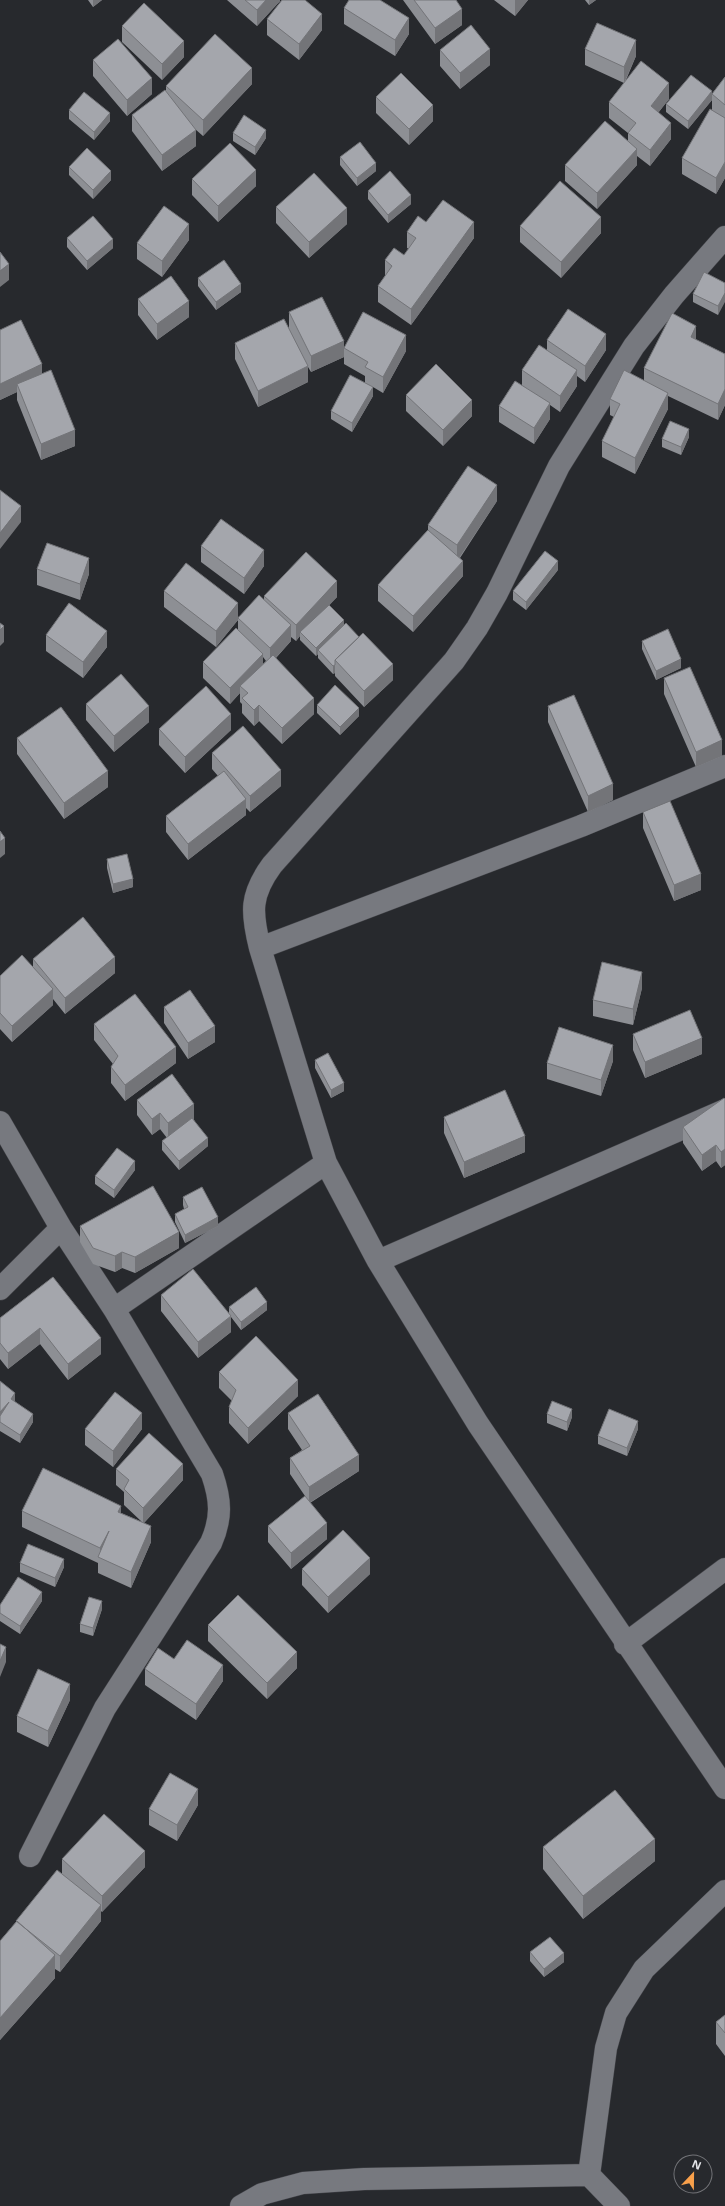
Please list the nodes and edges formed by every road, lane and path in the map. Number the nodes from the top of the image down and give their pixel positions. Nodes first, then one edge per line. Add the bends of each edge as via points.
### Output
1 (725, 237) edge
2 (725, 766) edge
3 (260, 948) junction
4 (725, 1110) edge
5 (0, 1122) edge
6 (326, 1163) junction
7 (60, 1228) junction
8 (378, 1261) junction
9 (0, 1289) edge
10 (114, 1309) junction
11 (725, 1569) edge
12 (625, 1644) junction
13 (725, 1788) edge
14 (30, 1856) dead end
15 (725, 1891) edge
16 (588, 2175) junction
17 (241, 2206) edge
18 (619, 2206) edge

1 - 3 street via 634,346 560,466 497,593 454,661 259,882 254,904 254,925
2 - 3 street via 581,826
3 - 6 street
4 - 8 street
5 - 7 street
6 - 8 street
6 - 10 street
7 - 9 street
7 - 10 street
8 - 12 street via 478,1424 583,1576
10 - 14 street via 212,1474 220,1503 219,1526 211,1543 106,1708
11 - 12 street
12 - 13 street
15 - 16 street via 644,1969 616,2013 606,2048
16 - 17 street via 364,2179 303,2183 262,2194
16 - 18 street

